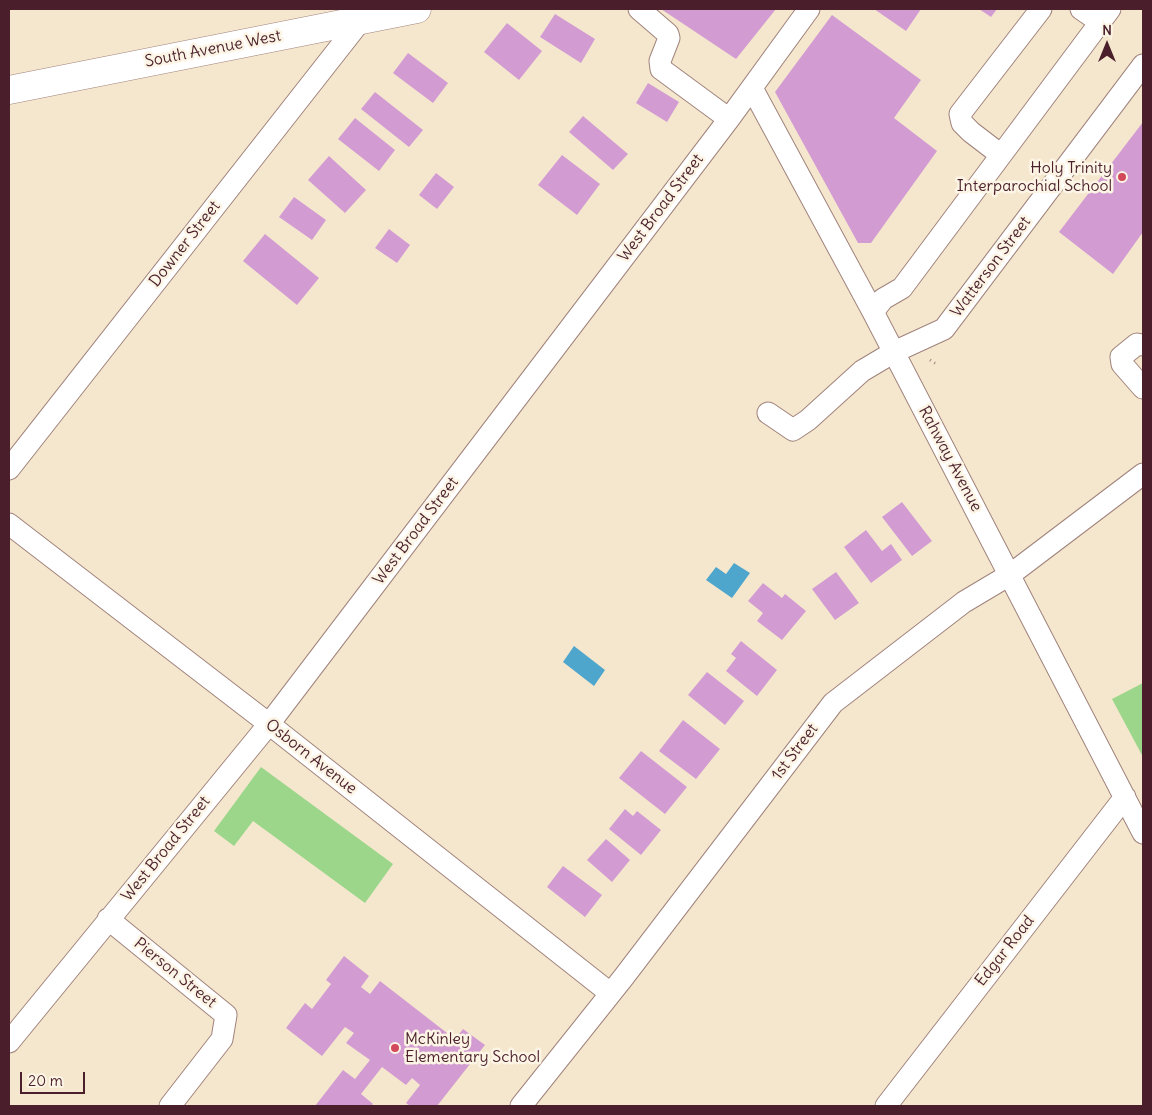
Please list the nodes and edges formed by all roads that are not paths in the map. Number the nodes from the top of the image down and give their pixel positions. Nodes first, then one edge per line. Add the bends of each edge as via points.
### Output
1 (417, 9) edge
2 (638, 9) edge
3 (809, 9) edge
4 (1042, 9) edge
5 (1081, 9) edge
6 (1105, 16) edge
7 (362, 19) junction
8 (1143, 65) edge
9 (752, 88) junction
10 (9, 90) edge
11 (729, 118) junction
12 (1001, 155) junction
13 (873, 312) junction
14 (1143, 345) edge
15 (894, 352) junction
16 (1143, 388) edge
17 (768, 413) dead end
18 (9, 468) edge
19 (1143, 474) edge
20 (9, 524) edge
21 (1011, 574) junction
22 (269, 724) junction
23 (1125, 796) junction
24 (1143, 833) edge
25 (108, 919) junction
26 (610, 993) junction
27 (9, 1042) edge
28 (170, 1106) edge
29 (521, 1106) edge
30 (886, 1106) edge

1 - 7 main road, South Avenue West
2 - 11 street via 668,34 660,61 661,69
3 - 9 street, West Broad Street
4 - 12 street via 960,114 971,132
5 - 6 street
6 - 12 street
7 - 10 main road, South Avenue West
7 - 18 street, Downer Street
8 - 15 street, Watterson Street via 944,329
9 - 11 street, West Broad Street
9 - 13 street, Rahway Avenue
11 - 22 street, West Broad Street
12 - 13 street via 902,288 883,300
13 - 15 street, Rahway Avenue
14 - 16 street via 1136,344 1121,357 1122,364
15 - 17 street, Watterson Street via 862,371 793,430
15 - 21 street, Rahway Avenue
19 - 21 street, 1st Street
20 - 22 street, Osborn Avenue
21 - 23 street, Rahway Avenue
21 - 26 street, 1st Street via 964,602 833,703
22 - 25 street, West Broad Street
22 - 26 street, Osborn Avenue
23 - 24 street, Rahway Avenue
23 - 30 street, Edgar Road
25 - 27 street, West Broad Street
25 - 28 street, Pierson Street via 226,1015 222,1038
26 - 29 street, 1st Street

